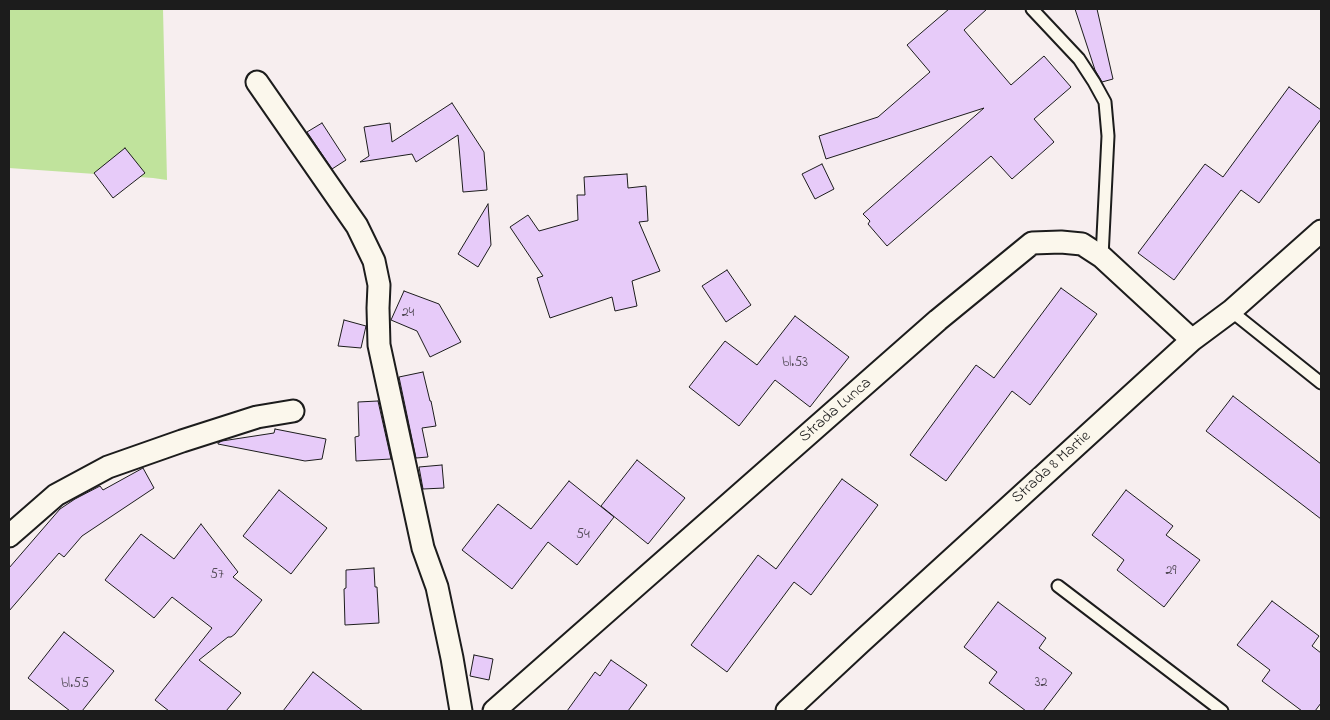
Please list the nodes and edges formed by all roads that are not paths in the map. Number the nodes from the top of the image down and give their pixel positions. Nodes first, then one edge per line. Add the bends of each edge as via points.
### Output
1 (1032, 9) edge
2 (257, 82) dead end
3 (1321, 231) edge
4 (1102, 257) junction
5 (1231, 311) junction
6 (1192, 340) junction
7 (1321, 383) edge
8 (293, 411) dead end
9 (9, 536) edge
10 (1058, 586) dead end
11 (461, 711) edge
12 (494, 711) edge
13 (787, 711) edge
14 (1222, 711) edge

1 - 4 lane via 1079,59 1105,102 1108,136
2 - 11 street via 357,226 374,260 379,285 380,345 423,548 437,587
3 - 5 street, Strada 8 Martie
4 - 6 street, Strada Lunca
4 - 12 street, Strada Lunca via 1082,244 1032,243 938,320
5 - 6 street, Strada 8 Martie
5 - 7 lane
6 - 13 street, Strada 8 Martie
8 - 9 street via 257,418 108,467 56,495
10 - 14 lane

